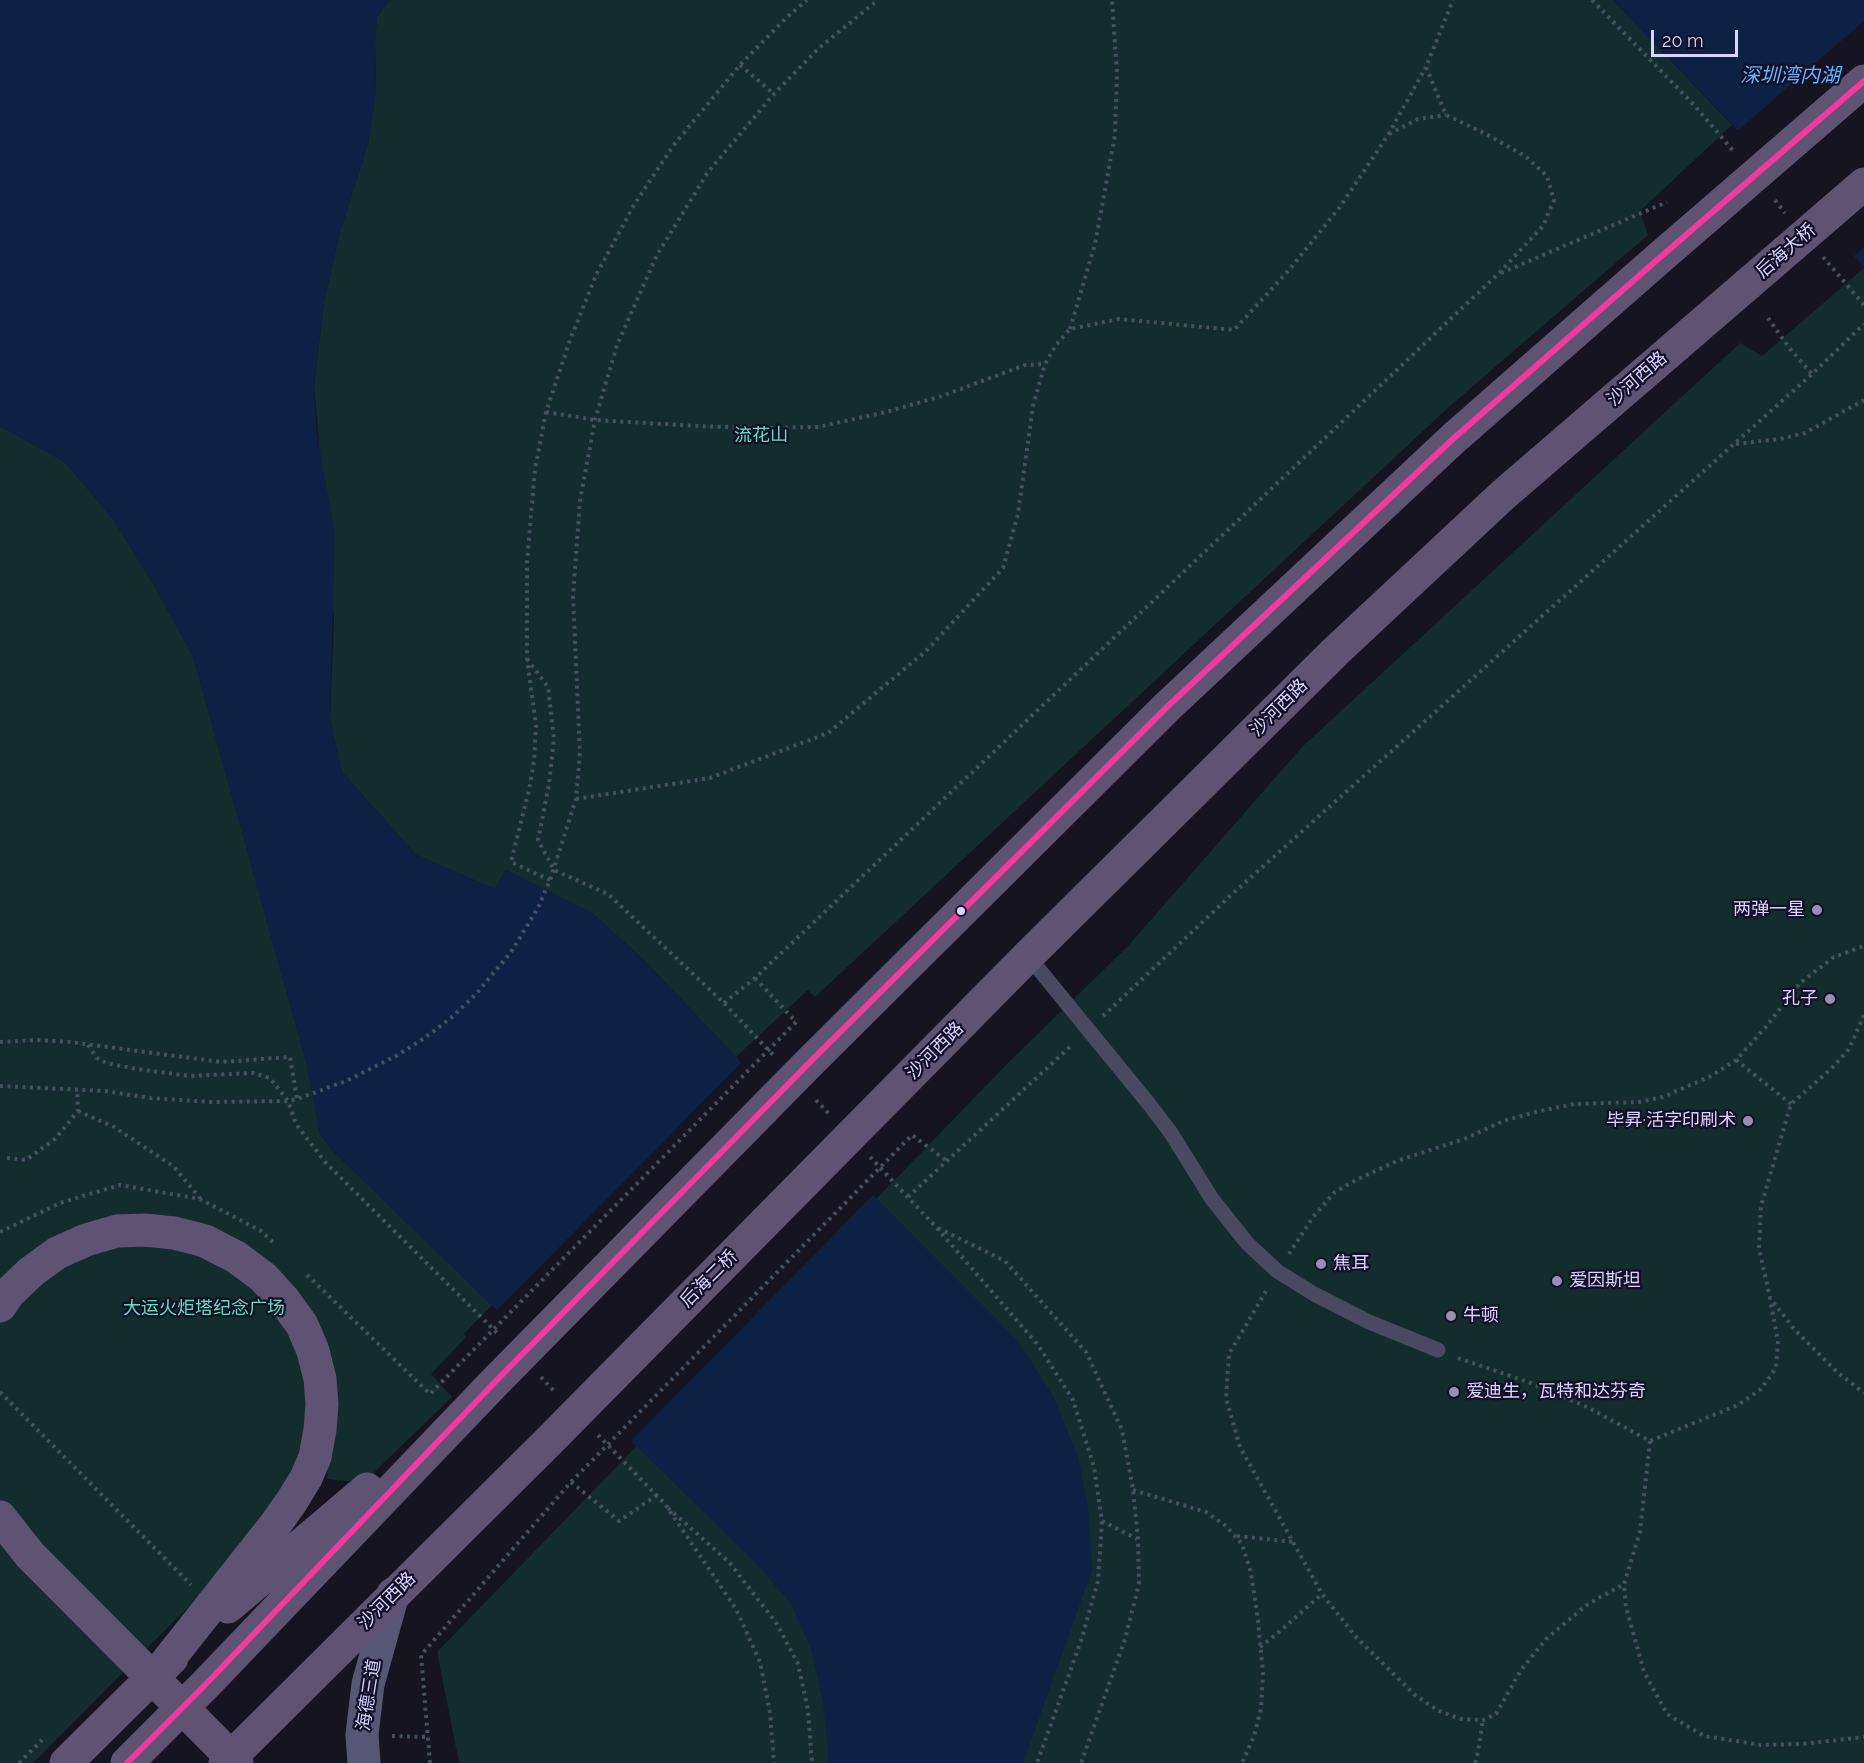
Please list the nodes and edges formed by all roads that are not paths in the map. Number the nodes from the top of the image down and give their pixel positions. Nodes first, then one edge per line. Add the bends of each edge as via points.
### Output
1 (1864, 81) edge
2 (1864, 184) edge
3 (1708, 319) joint
4 (1028, 956) junction
5 (869, 1117) joint
6 (5, 1300) edge
7 (1438, 1350) road end
8 (493, 1384) junction
9 (550, 1440) joint
10 (0, 1516) edge
11 (393, 1594) junction
12 (158, 1672) junction
13 (66, 1763) edge
14 (127, 1763) edge
15 (225, 1763) edge
16 (237, 1763) edge
17 (364, 1763) edge

1 - 8 main road via 1454,438 1184,692
2 - 3 main road, 后海大桥
3 - 4 main road, 沙河西路 via 1503,495 1336,651
4 - 5 main road, 沙河西路
4 - 7 lane via 1149,1104 1212,1199 1247,1243 1277,1270 1314,1294
5 - 9 main road, 后海二桥
6 - 12 main road via 31,1272 57,1253 86,1240 117,1231 174,1233 216,1246 263,1277 302,1325 313,1350 322,1404 315,1456 306,1478 274,1525
8 - 12 main road via 245,1591
8 - 14 main road
9 - 11 main road, 沙河西路
10 - 16 main road via 37,1562
11 - 15 main road, 沙河西路
11 - 17 main road, 海德三道 via 368,1684 362,1736
12 - 13 main road

